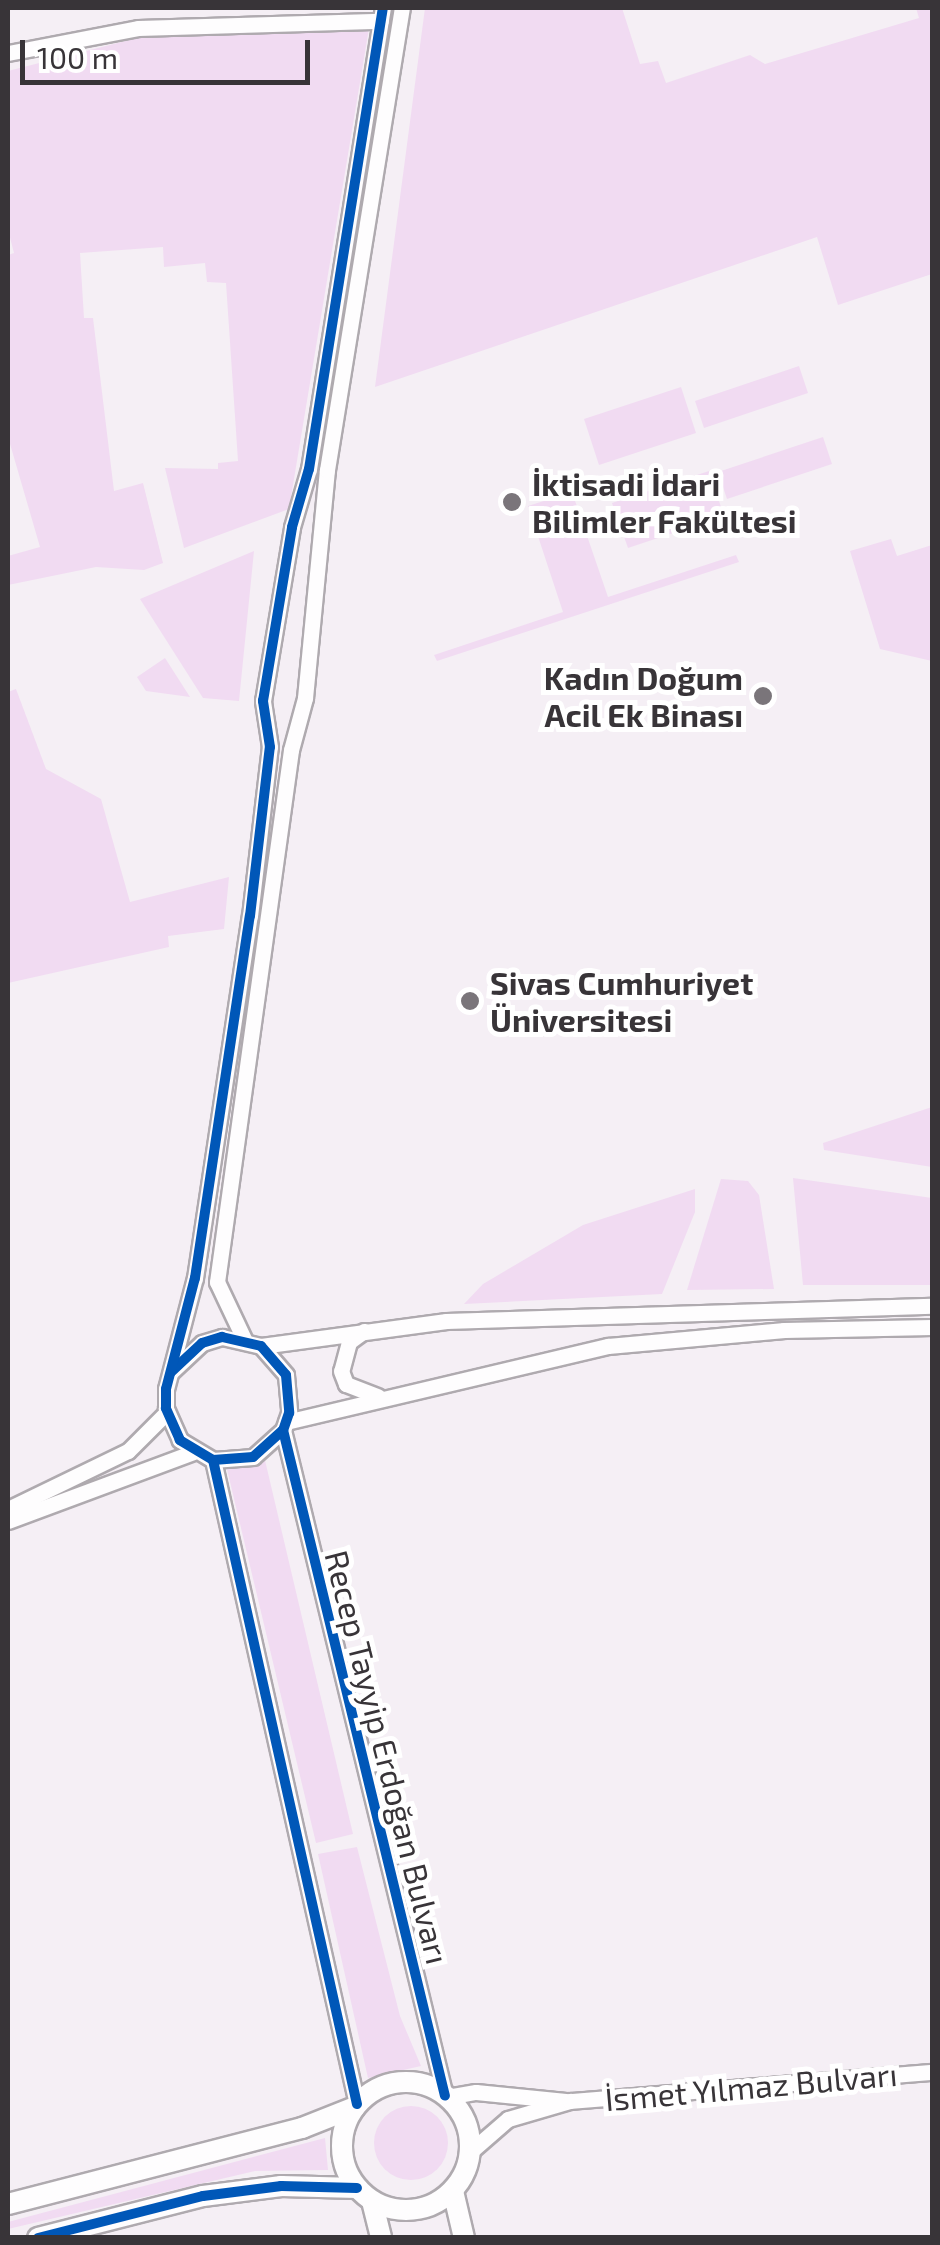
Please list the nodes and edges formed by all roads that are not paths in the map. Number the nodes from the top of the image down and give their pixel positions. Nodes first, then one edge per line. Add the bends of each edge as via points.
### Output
1 (402, 8) edge
2 (382, 14) edge
3 (8, 53) edge
4 (932, 1306) edge
5 (371, 1326) junction
6 (932, 1327) edge
7 (244, 1339) junction
8 (261, 1346) junction
9 (172, 1372) junction
10 (379, 1396) junction
11 (167, 1412) junction
12 (284, 1426) junction
13 (194, 1452) junction
14 (213, 1460) junction
15 (8, 1509) edge
16 (8, 1521) edge
17 (932, 2072) edge
18 (446, 2096) junction
19 (570, 2101) junction
20 (356, 2106) junction
21 (470, 2151) junction
22 (453, 2190) junction
23 (365, 2194) junction
24 (8, 2204) edge
25 (38, 2238) edge
26 (381, 2238) edge
27 (464, 2238) edge

1 - 7 street via 328,470 305,698 291,750 217,1282
2 - 3 street via 138,28
2 - 9 street via 309,468 262,701 270,746 248,932 195,1278
4 - 5 street
5 - 8 street
5 - 10 street via 349,1342 341,1371 346,1384
6 - 10 street via 767,1331 608,1346
7 - 8 street
7 - 9 street via 202,1343
8 - 12 street via 286,1375
9 - 11 street
10 - 12 street
11 - 13 street
11 - 15 street via 128,1451
12 - 14 street via 253,1457
12 - 18 street, Recep Tayyip Erdoğan Bulvarı
13 - 14 street
13 - 16 street
14 - 20 street
17 - 19 street, İsmet Yılmaz Bulvarı
18 - 19 street, İsmet Yılmaz Bulvarı via 476,2092
18 - 20 street, İsmet Yılmaz Bulvarı via 400,2082
18 - 21 street via 468,2128
19 - 21 street, İsmet Yılmaz Bulvarı via 508,2119
20 - 23 street via 342,2152
20 - 24 street, İsmet Yılmaz Bulvarı via 302,2128
21 - 22 street, İsmet Yılmaz Bulvarı
22 - 23 street via 413,2210
22 - 27 street
23 - 25 street via 281,2186 203,2196
23 - 26 street

